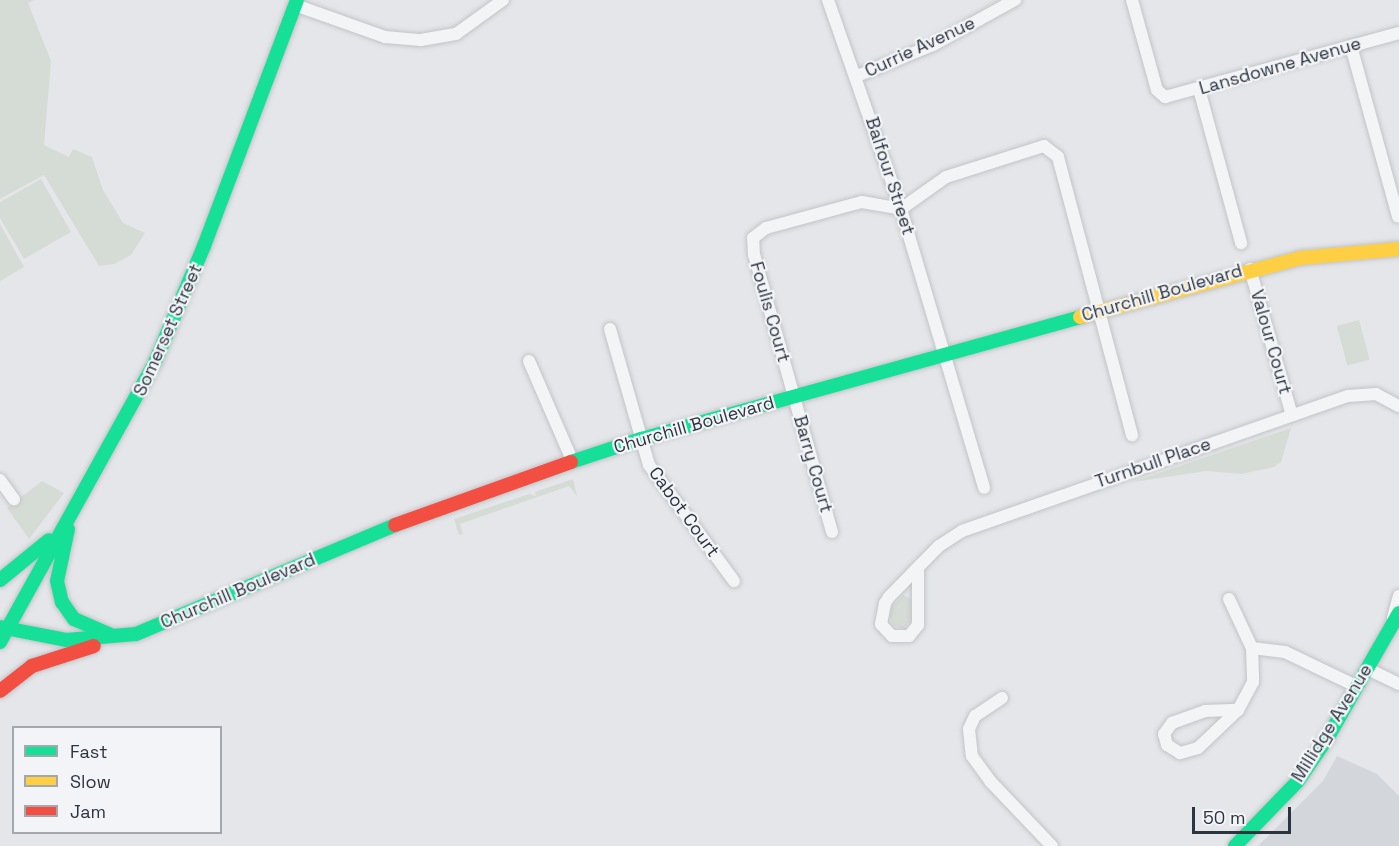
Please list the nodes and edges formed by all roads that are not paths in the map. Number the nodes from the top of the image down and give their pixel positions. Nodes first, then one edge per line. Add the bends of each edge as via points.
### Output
1 (503, 0) edge
2 (828, 0) edge
3 (1015, 0) edge
4 (1132, 0) edge
5 (296, 2) edge
6 (1399, 33) edge
7 (1351, 46) junction
8 (857, 76) junction
9 (1198, 89) junction
10 (901, 209) junction
11 (1398, 216) edge
12 (1241, 243) dead end
13 (1399, 249) edge
14 (1250, 269) junction
15 (1099, 311) junction
16 (610, 329) dead end
17 (944, 354) junction
18 (528, 361) dead end
19 (794, 396) junction
20 (1399, 406) edge
21 (1292, 415) junction
22 (1132, 435) dead end
23 (641, 439) junction
24 (573, 462) junction
25 (0, 480) edge
26 (984, 488) dead end
27 (14, 499) dead end
28 (73, 510) junction
29 (60, 531) junction
30 (832, 532) dead end
31 (918, 568) junction
32 (0, 580) edge
33 (734, 581) dead end
34 (1399, 596) edge
35 (1229, 599) dead end
36 (1396, 616) edge
37 (3, 628) edge
38 (122, 637) junction
39 (0, 642) edge
40 (1252, 648) junction
41 (1368, 669) junction
42 (1399, 684) edge
43 (1358, 687) junction
44 (0, 691) edge
45 (1002, 698) dead end
46 (1238, 710) junction
47 (1052, 846) edge
48 (1235, 846) edge

1 - 5 street via 456,34 421,40 385,37
2 - 8 street, Balfour Street
3 - 8 street, Currie Avenue via 933,45
4 - 9 street, Lansdowne Avenue via 1162,96
5 - 28 street, Somerset Street via 204,246 155,362
6 - 7 street, Lansdowne Avenue
7 - 9 street, Lansdowne Avenue
7 - 11 street
8 - 10 street, Balfour Street
9 - 12 street
10 - 15 street via 946,177 1044,146 1058,157
10 - 17 street, Balfour Street
10 - 19 street, Foulis Court via 862,202 766,228 753,238 754,255
13 - 14 street, Churchill Boulevard via 1299,258
14 - 15 street, Churchill Boulevard
14 - 21 street, Valour Court
15 - 17 street, Churchill Boulevard
15 - 22 street
16 - 23 street, Cabot Court
17 - 19 street, Churchill Boulevard
17 - 26 street, Balfour Street
18 - 24 street
19 - 23 street, Churchill Boulevard
19 - 30 street, Barry Court
20 - 21 street, Turnbull Place via 1382,395 1364,393
21 - 31 street, Turnbull Place via 979,523 944,542
23 - 24 street, Churchill Boulevard
23 - 33 street, Cabot Court via 649,465
24 - 38 street, Churchill Boulevard via 439,507
25 - 27 street
28 - 29 street, Somerset Street
28 - 38 street via 58,569 62,602 74,619 87,627
29 - 32 street
29 - 37 street, Somerset Street
31 - 31 street, Turnbull Place via 918,625 909,636 897,637 884,629 882,608
34 - 36 street
35 - 40 street
36 - 41 street, Millidge Avenue
37 - 38 street, Churchill Boulevard via 66,640
37 - 39 street, Somerset Street
38 - 44 street via 32,666
40 - 43 street via 1285,652
40 - 46 street via 1253,682
41 - 42 street
41 - 43 street, Millidge Avenue
43 - 48 street, Millidge Avenue via 1298,781
45 - 47 street via 975,716 969,729 972,756 990,781
46 - 46 street via 1205,711 1172,723 1164,734 1167,745 1180,753 1198,748

